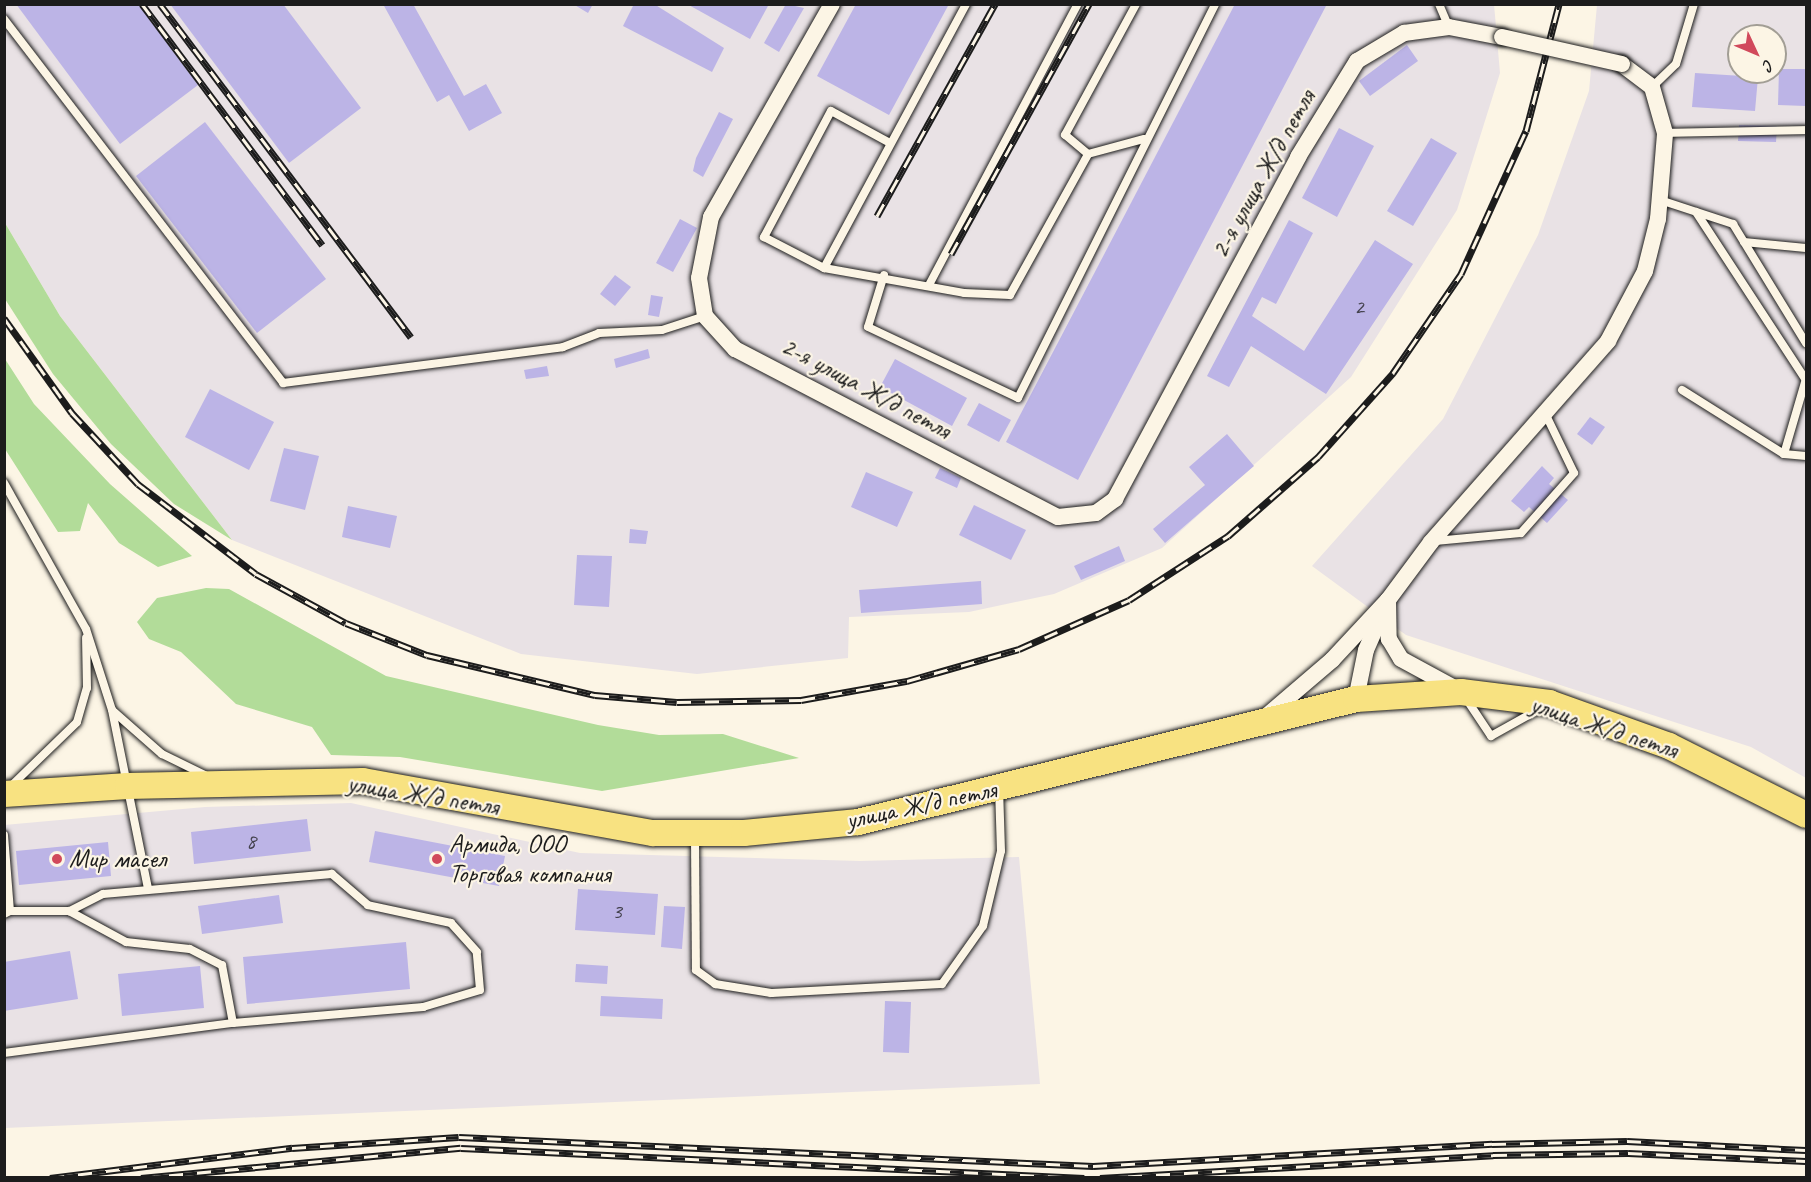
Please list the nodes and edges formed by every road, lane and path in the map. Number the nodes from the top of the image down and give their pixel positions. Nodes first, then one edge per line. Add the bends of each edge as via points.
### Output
1 (832, 4) edge
2 (966, 4) edge
3 (1078, 4) edge
4 (1136, 4) edge
5 (1215, 4) edge
6 (1439, 4) edge
7 (1694, 4) edge
8 (4, 19) edge
9 (1449, 27) junction
10 (1652, 87) junction
11 (1806, 130) edge
12 (1665, 133) junction
13 (1144, 139) junction
14 (890, 143) junction
15 (1088, 154) junction
16 (1660, 200) junction
17 (1696, 212) junction
18 (1744, 242) junction
19 (1806, 248) edge
20 (824, 268) junction
21 (884, 275) junction
22 (929, 285) junction
23 (705, 316) junction
24 (1806, 343) edge
25 (1806, 380) edge
26 (1682, 390) dead end
27 (1546, 415) junction
28 (1784, 454) junction
29 (1806, 456) edge
30 (4, 483) edge
31 (1431, 542) junction
32 (1388, 600) junction
33 (86, 629) junction
34 (1461, 692) junction
35 (1356, 699) junction
36 (1549, 703) junction
37 (112, 710) junction
38 (1262, 719) junction
39 (221, 783) junction
40 (129, 786) junction
41 (999, 788) junction
42 (4, 793) edge
43 (1806, 815) edge
44 (4, 835) edge
45 (695, 836) junction
46 (148, 889) junction
47 (69, 911) junction
48 (7, 913) edge
49 (233, 1023) junction
50 (4, 1053) edge

1 - 23 street via 711,217 699,278
2 - 14 lane
3 - 22 lane
4 - 15 lane via 1065,135
5 - 13 lane
6 - 9 lane
7 - 10 lane via 1676,64
8 - 23 lane via 283,383 563,347 599,333 662,330
9 - 10 street, 2-я улица Ж/д петля, bridge via 1622,64
9 - 23 street, 2-я улица Ж/д петля via 1404,33 1357,61 1298,157 1115,499 1096,513 1058,518 735,349
10 - 12 street
11 - 12 lane
12 - 16 street
13 - 15 lane
13 - 21 lane via 1018,398 868,327
14 - 20 lane
14 - 20 lane via 831,111 764,237
15 - 22 lane via 1010,296
16 - 17 lane
16 - 27 street via 1645,271 1619,321
17 - 18 lane via 1733,224
17 - 25 lane
18 - 19 lane
18 - 24 lane
20 - 21 lane
21 - 22 lane
25 - 28 lane
26 - 28 lane
27 - 31 street
27 - 31 lane via 1574,473 1521,533
28 - 29 lane
30 - 33 lane
31 - 32 street
32 - 34 street via 1389,639 1401,659
32 - 35 street via 1366,650
32 - 38 street via 1332,660
33 - 37 lane
33 - 42 lane via 87,688 77,722 56,748
34 - 35 main road, улица Ж/д петля
34 - 36 main road, улица Ж/д петля
34 - 36 lane via 1491,736
35 - 38 main road, улица Ж/д петля
36 - 43 main road, улица Ж/д петля via 1670,746
37 - 39 lane via 162,754
37 - 40 lane
38 - 41 main road, улица Ж/д петля
39 - 40 main road, улица Ж/д петля
39 - 45 main road, улица Ж/д петля via 363,781 557,818
40 - 42 main road, улица Ж/д петля
40 - 46 lane
41 - 45 main road, улица Ж/д петля via 858,822
41 - 45 lane via 1001,851 983,926 942,984 771,993 715,984 696,970
44 - 48 lane
46 - 47 lane via 103,894
46 - 49 lane via 332,874 368,905 451,923 477,952 480,990 423,1007
47 - 48 lane
47 - 49 lane via 126,942 190,949 222,966
49 - 50 lane

